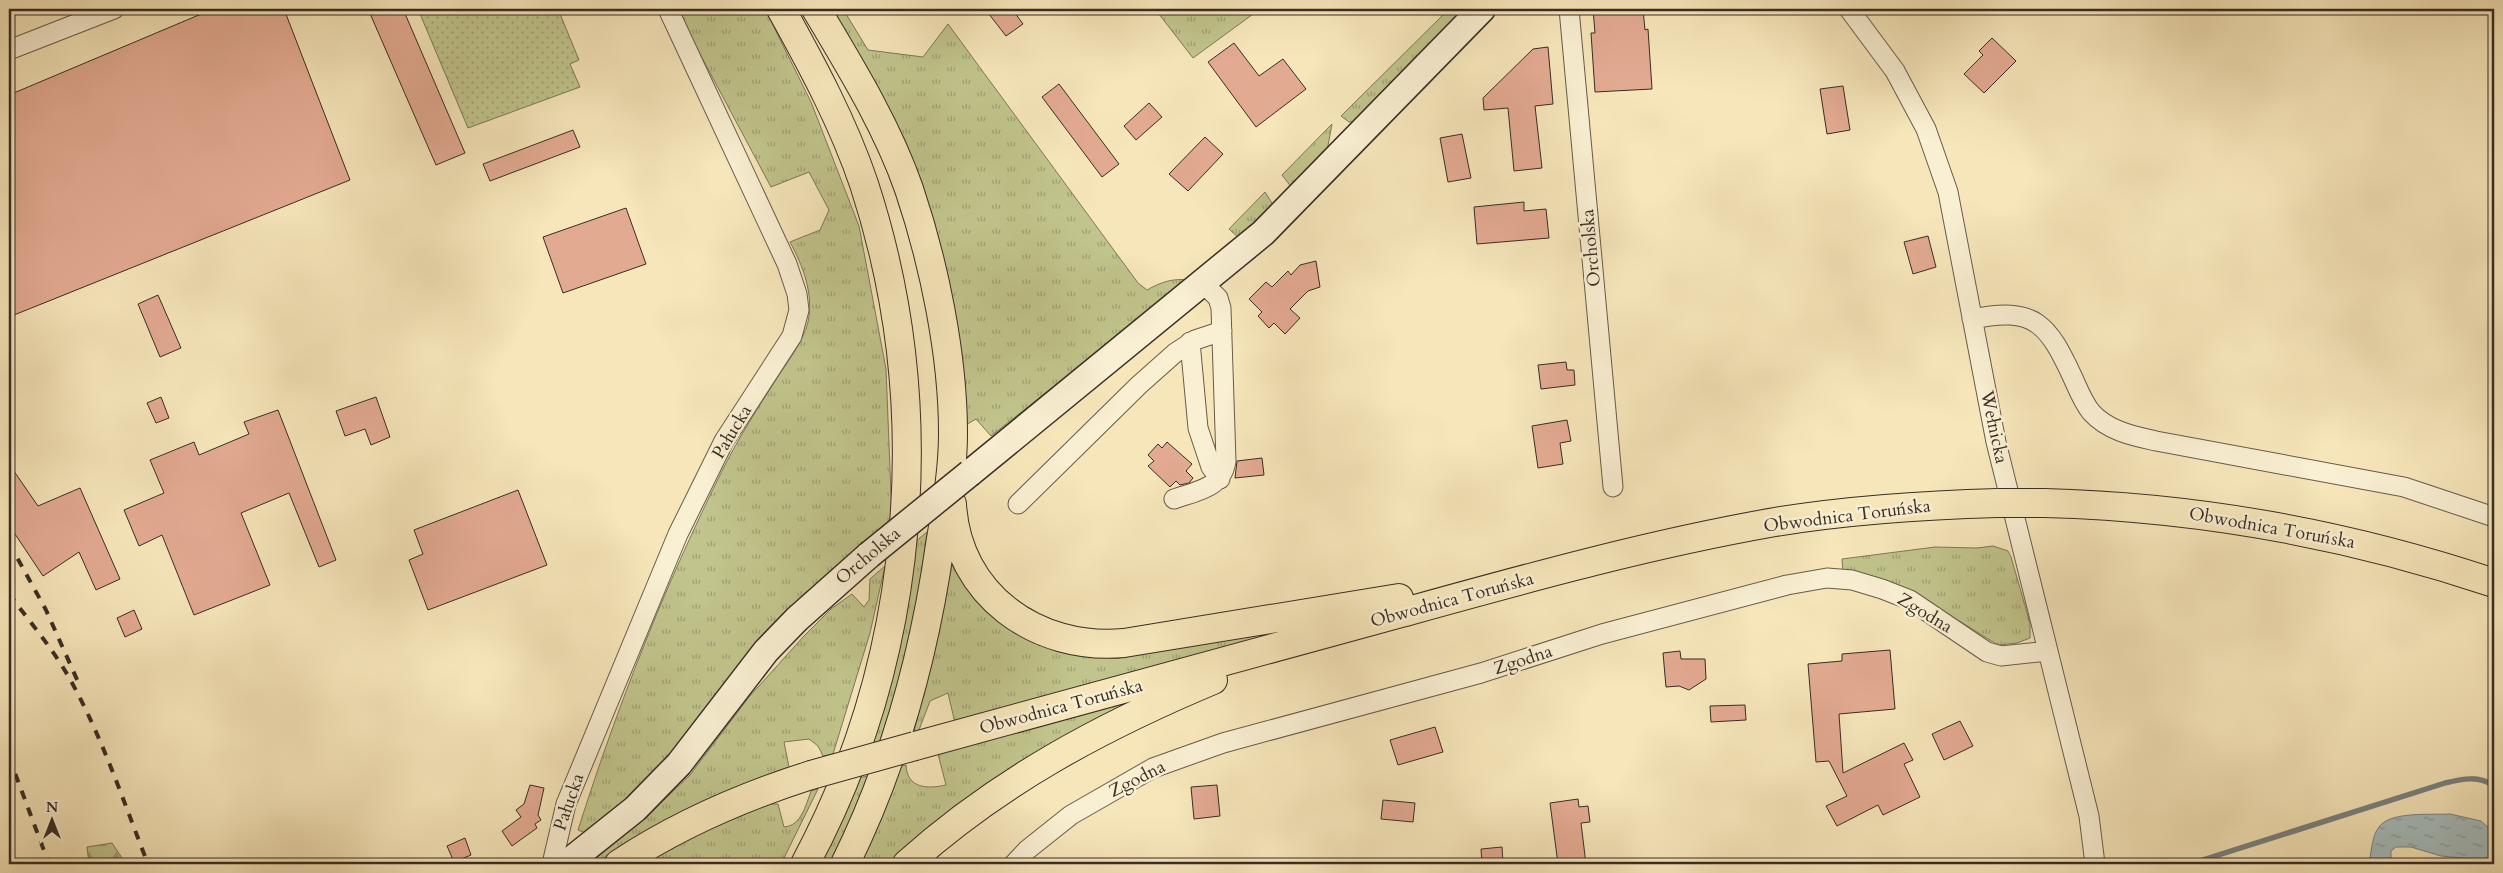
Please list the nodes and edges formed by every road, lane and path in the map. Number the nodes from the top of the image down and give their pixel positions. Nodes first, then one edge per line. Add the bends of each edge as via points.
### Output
1 (114, 9) edge
2 (668, 9) edge
3 (781, 9) edge
4 (816, 9) edge
5 (1482, 9) edge
6 (1569, 9) edge
7 (1849, 9) edge
8 (9, 50) edge
9 (1203, 283) junction
10 (1972, 319) junction
11 (1222, 331) junction
12 (1190, 342) junction
13 (960, 473) junction
14 (1220, 479) junction
15 (1613, 487) dead end
16 (1174, 499) dead end
17 (1018, 504) dead end
18 (2494, 517) edge
19 (1524, 580) junction
20 (2494, 583) edge
21 (1364, 623) junction
22 (2048, 651) junction
23 (552, 864) edge
24 (566, 864) edge
25 (619, 864) edge
26 (805, 864) edge
27 (845, 864) edge
28 (907, 864) edge
29 (1014, 864) edge
30 (2095, 864) edge

1 - 8 street
2 - 23 street, Pałucka via 787,264 797,294 797,321 792,336 724,441 678,534 566,804
3 - 26 main road via 827,95 863,183 892,299 906,429 907,504 902,555 881,668 850,767
4 - 13 main road via 890,145 909,189 937,296
5 - 9 street, Orcholska via 1263,233
6 - 15 street, Orcholska
7 - 10 street, Wełnicka via 1895,71 1926,129 1948,192
9 - 11 street via 1220,303
9 - 13 street, Orcholska
10 - 18 street via 2016,315 2041,326 2060,350 2091,412 2106,425 2125,434 2404,487
10 - 22 street, Wełnicka via 1996,442
11 - 12 street
11 - 14 street via 1226,461
12 - 14 street via 1198,428 1211,467
12 - 17 street via 1139,385
13 - 19 main road via 952,506 968,561 981,583 1005,610 1020,621 1038,631 1074,642 1093,645 1124,643
13 - 24 street, Orcholska, bridge via 797,619 766,651 679,764 635,809
13 - 27 main road via 908,703 877,794
14 - 16 street via 1210,487
19 - 20 main road, Obwodnica Toruńska, bridge via 1613,557 1777,522 1906,507 2044,503 2148,509 2279,526 2369,546
19 - 21 main road, Obwodnica Toruńska
21 - 25 main road, Obwodnica Toruńska, bridge via 812,775 707,813
21 - 28 main road via 1285,650 1106,728 1068,748 999,791
22 - 29 street, Zgodna via 2001,656 1986,652 1910,600 1852,580 1827,578 1786,585 1602,634 1481,673 1223,744 1153,768 1071,815
22 - 30 street, Wełnicka via 2089,816

